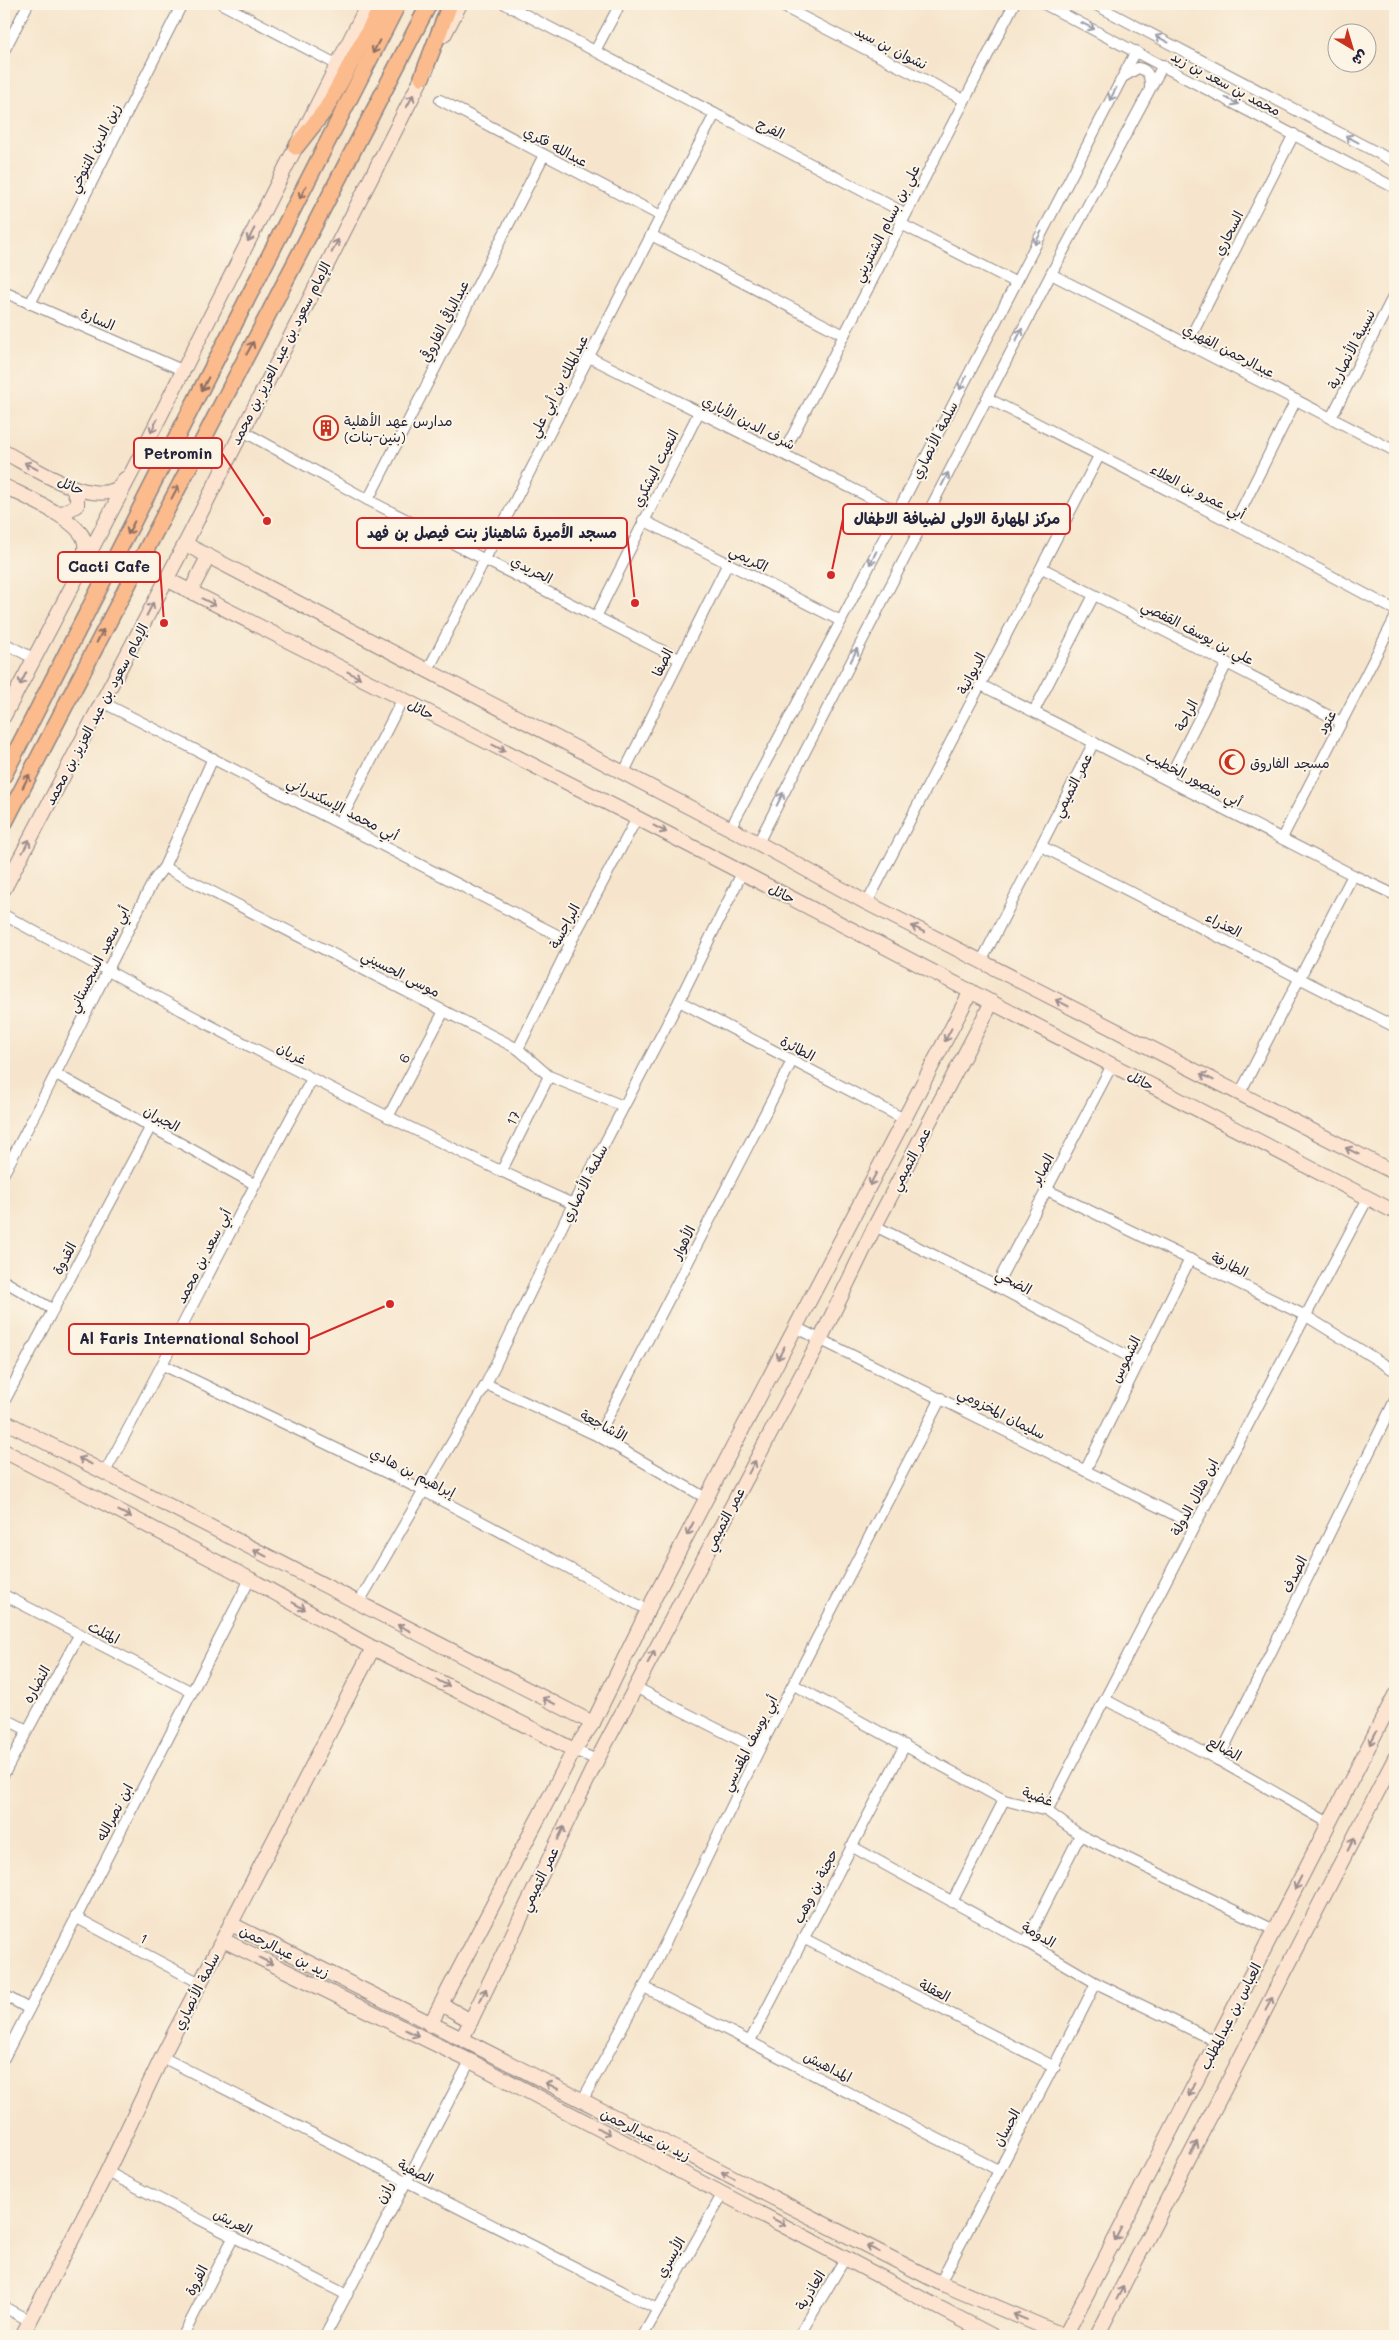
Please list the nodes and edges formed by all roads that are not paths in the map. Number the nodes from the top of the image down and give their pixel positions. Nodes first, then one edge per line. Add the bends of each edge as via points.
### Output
1 (28, 4) edge
2 (182, 4) edge
3 (222, 4) edge
4 (368, 4) edge
5 (384, 4) edge
6 (398, 4) edge
7 (429, 4) edge
8 (450, 4) edge
9 (460, 4) edge
10 (505, 4) edge
11 (620, 4) edge
12 (778, 4) edge
13 (1014, 4) edge
14 (1044, 4) edge
15 (1094, 4) edge
16 (8, 30) edge
17 (4, 51) edge
18 (595, 51) junction
19 (1136, 51) junction
20 (336, 64) junction
21 (1163, 65) junction
22 (422, 77) junction
23 (1122, 78) junction
24 (1150, 89) junction
25 (440, 100) dead end
26 (964, 100) junction
27 (715, 114) junction
28 (1294, 134) junction
29 (296, 147) junction
30 (544, 155) junction
31 (1395, 162) edge
32 (1395, 188) edge
33 (660, 216) junction
34 (901, 224) junction
35 (651, 235) junction
36 (1051, 274) junction
37 (1015, 282) junction
38 (4, 292) edge
39 (1395, 293) edge
40 (30, 304) junction
41 (844, 334) junction
42 (1187, 344) junction
43 (588, 357) junction
44 (182, 370) junction
45 (987, 398) junction
46 (1296, 400) junction
47 (699, 412) junction
48 (1331, 418) junction
49 (241, 430) junction
50 (1395, 451) edge
51 (4, 452) edge
52 (783, 454) junction
53 (1100, 456) junction
54 (134, 468) junction
55 (4, 486) edge
56 (70, 486) junction
57 (368, 500) junction
58 (898, 511) junction
59 (53, 512) junction
60 (643, 520) junction
61 (1234, 524) junction
62 (184, 544) junction
63 (208, 558) junction
64 (484, 560) junction
65 (728, 563) junction
66 (82, 567) junction
67 (1042, 568) junction
68 (166, 579) junction
69 (190, 592) junction
70 (1094, 595) junction
71 (1395, 610) edge
72 (596, 617) junction
73 (1395, 618) edge
74 (841, 620) junction
75 (4, 643) edge
76 (33, 658) junction
77 (679, 659) junction
78 (1227, 663) junction
79 (427, 672) junction
80 (981, 685) junction
81 (402, 700) junction
82 (102, 702) junction
83 (1034, 710) junction
84 (4, 716) edge
85 (1341, 722) junction
86 (1094, 742) junction
87 (214, 758) junction
88 (623, 774) junction
89 (4, 775) edge
90 (1168, 780) junction
91 (637, 818) junction
92 (340, 822) junction
93 (4, 824) edge
94 (730, 829) junction
95 (1282, 838) junction
96 (758, 843) junction
97 (1041, 846) junction
98 (164, 867) junction
99 (742, 873) junction
100 (1353, 875) junction
101 (4, 889) edge
102 (1395, 894) edge
103 (867, 903) junction
104 (4, 915) edge
105 (571, 942) junction
106 (981, 962) junction
107 (106, 970) junction
108 (1300, 978) junction
109 (971, 991) junction
110 (679, 1001) junction
111 (992, 1002) junction
112 (444, 1011) junction
113 (1395, 1027) edge
114 (518, 1049) junction
115 (792, 1060) junction
116 (1112, 1065) junction
117 (56, 1074) junction
118 (549, 1076) junction
119 (312, 1079) junction
120 (1240, 1093) junction
121 (622, 1106) junction
122 (388, 1117) junction
123 (904, 1119) junction
124 (150, 1128) junction
125 (4, 1172) edge
126 (501, 1172) junction
127 (1395, 1173) edge
128 (254, 1184) junction
129 (1047, 1190) junction
130 (1368, 1198) junction
131 (573, 1204) junction
132 (1395, 1212) edge
133 (875, 1226) junction
134 (1190, 1259) junction
135 (4, 1281) edge
136 (996, 1286) junction
137 (52, 1309) junction
138 (1306, 1316) junction
139 (795, 1327) junction
140 (821, 1338) junction
141 (1139, 1362) junction
142 (163, 1365) junction
143 (1395, 1372) edge
144 (486, 1384) junction
145 (941, 1398) junction
146 (1395, 1400) edge
147 (4, 1402) edge
148 (4, 1420) edge
149 (598, 1436) junction
150 (4, 1451) edge
151 (1085, 1471) junction
152 (105, 1472) junction
153 (422, 1490) junction
154 (706, 1498) junction
155 (1195, 1525) junction
156 (250, 1579) junction
157 (4, 1595) edge
158 (358, 1604) junction
159 (648, 1610) junction
160 (79, 1634) junction
161 (373, 1648) junction
162 (794, 1685) junction
163 (635, 1687) junction
164 (192, 1692) junction
165 (1395, 1695) edge
166 (1106, 1700) junction
167 (4, 1718) edge
168 (593, 1724) junction
169 (27, 1730) junction
170 (905, 1745) junction
171 (574, 1750) junction
172 (759, 1750) junction
173 (1395, 1758) edge
174 (597, 1760) junction
175 (1218, 1760) junction
176 (4, 1774) edge
177 (1004, 1800) junction
178 (1048, 1811) junction
179 (1329, 1823) junction
180 (1080, 1835) junction
181 (851, 1846) junction
182 (952, 1902) junction
183 (74, 1917) junction
184 (231, 1924) junction
185 (1274, 1930) junction
186 (803, 1938) junction
187 (222, 1940) junction
188 (1026, 1942) junction
189 (200, 1983) junction
190 (1096, 1983) junction
191 (644, 1987) junction
192 (4, 1995) edge
193 (441, 2004) junction
194 (29, 2009) junction
195 (471, 2020) junction
196 (430, 2025) junction
197 (462, 2039) junction
198 (750, 2041) junction
199 (1217, 2042) junction
200 (162, 2057) junction
201 (4, 2058) edge
202 (470, 2062) junction
203 (1055, 2067) junction
204 (582, 2101) junction
205 (998, 2170) junction
206 (107, 2172) junction
207 (406, 2181) junction
208 (723, 2193) junction
209 (234, 2236) junction
210 (846, 2257) junction
211 (940, 2283) junction
212 (347, 2295) junction
213 (4, 2307) edge
214 (657, 2309) junction
215 (30, 2321) junction
216 (22, 2336) edge
217 (183, 2336) edge
218 (325, 2336) edge
219 (643, 2336) edge
220 (799, 2336) edge
221 (993, 2336) edge
222 (1065, 2336) edge
223 (1098, 2336) edge

1 - 16 street
2 - 40 street, زين الدين التنوخي
3 - 20 street
4 - 20 street
5 - 29 main road via 326,109
6 -> 89 main road
93 -> 7 main road, الإمام سعود بن عبد العزيز بن محمد
8 - 22 main road
9 - 22 street, الإمام سعود بن عبد العزيز بن محمد
10 - 18 street, الفرج
11 - 18 street
12 - 26 street, نشوان بن سيد
13 - 26 street, علي بن بسام الشنتريني
14 -> 19 street, محمد بن سعد بن زيد
31 -> 15 street, محمد بن سعد بن زيد
16 - 17 street
18 - 27 street, الفرج
19 - 21 street, محمد بن سعد بن زيد
19 - 23 street, سلمة الأنصاري
20 - 29 street
21 - 24 street, سلمة الأنصاري
21 -> 28 street, محمد بن سعد بن زيد
49 -> 22 street, الإمام سعود بن عبد العزيز بن محمد
23 - 24 street via 1138,68 1144,69 1150,80
23 -> 37 street, سلمة الأنصاري
24 - 36 street, سلمة الأنصاري
25 - 30 street, عبدالله فكري
26 - 34 street, علي بن بسام الشنتريني
27 - 33 street, عبدالملك بن أبي علي
27 - 34 street, الفرج via 899,210
28 - 32 street, محمد بن سعد بن زيد
28 - 42 street, السحاري
29 -> 44 street
30 - 33 street, عبدالله فكري
30 - 57 street, عبدالباقي الفاروقي
33 - 35 street, عبدالملك بن أبي علي
34 - 37 street
34 - 41 street, علي بن بسام الشنتريني
35 - 41 street
35 - 43 street, عبدالملك بن أبي علي
36 - 42 street, عبدالرحمن الفهري
45 -> 36 street, سلمة الأنصاري
37 -> 58 street, سلمة الأنصاري
38 - 40 street, السارة
39 - 48 street, نسيبة الأنصارية
40 - 44 street, السارة
41 - 52 street, علي بن بسام الشنتريني
42 - 46 street, عبدالرحمن الفهري
43 - 47 street, شرف الدين الأباري
43 - 64 street, عبدالملك بن أبي علي
44 -> 54 street
45 - 53 street, أبي عمرو بن العلاء
96 -> 45 street, سلمة الأنصاري
46 - 48 street, عبدالرحمن الفهري
46 - 61 street
47 - 52 street, شرف الدين الأباري
47 - 60 street, النعيت اليشكري
48 - 50 street, عبدالرحمن الفهري
49 - 57 street, الحريدي
49 - 62 street, الإمام سعود بن عبد العزيز بن محمد
56 -> 51 street, حائل
52 - 58 street, شرف الدين الأباري
53 - 61 street, أبي عمرو بن العلاء
53 - 67 street, الديوانية
54 - 56 street, حائل via 116,489 100,494
54 - 66 street
55 - 59 street
56 - 59 street via 77,497 77,505 64,513
57 - 64 street, الحريدي
58 -> 74 street, سلمة الأنصاري
59 - 66 street via 80,530 86,543
60 - 65 street, الكريمي
60 - 72 street, النعيت اليشكري
61 - 71 street, أبي عمرو بن العلاء
62 - 63 street
62 - 68 street, الإمام سعود بن عبد العزيز بن محمد
63 - 69 street
63 - 79 street
64 - 72 street, الحريدي
64 - 79 street, عبدالملك بن أبي علي
65 - 74 street, الكريمي
65 - 77 street, الصفا
66 - 76 street
67 - 70 street, علي بن يوسف القفصي
67 - 80 street, الديوانية
68 - 69 street, حائل
82 -> 68 street, الإمام سعود بن عبد العزيز بن محمد
69 -> 81 street, حائل
70 - 78 street, علي بن يوسف القفصي
70 - 83 street
72 - 77 street, الحريدي
73 - 85 street, عتود
74 - 94 street, سلمة الأنصاري
75 - 76 street
76 -> 84 street
77 - 88 street, الصفا
78 - 85 street, علي بن يوسف القفصي
78 - 90 street, الراحة
79 - 88 street
80 - 83 street, أبي منصور الخطيب
80 - 103 street, الديوانية
81 -> 91 street, حائل
81 - 92 street
82 - 87 street, أبي محمد الإسكندراني
101 -> 82 street, الإمام سعود بن عبد العزيز بن محمد
83 - 86 street, أبي منصور الخطيب
85 - 95 street, عتود
86 - 90 street, أبي منصور الخطيب
86 - 97 street, عمر التميمي
87 - 92 street, أبي محمد الإسكندراني
87 - 98 street, أبي سعيد السجستاني
88 - 94 street
90 - 95 street, أبي منصور الخطيب
91 -> 99 street, حائل
91 - 105 street, البراجسة
92 - 105 street, أبي محمد الإسكندراني
94 - 96 street
95 - 100 street, أبي منصور الخطيب
96 - 103 street
97 - 106 street, عمر التميمي
97 - 108 street, العذراء
98 - 107 street, أبي سعيد السجستاني
98 - 112 street, موسى الحسيني
99 - 109 street, حائل
99 - 110 street, سلمة الأنصاري
100 - 102 street, أبي منصور الخطيب
100 - 108 street
106 -> 103 street
104 - 107 street, غريان
105 - 114 street, البراجسة
120 -> 106 street
107 - 117 street, أبي سعيد السجستاني
107 - 119 street, غريان
108 - 113 street, العذراء
108 - 120 street
109 - 111 street, حائل
109 -> 123 street
110 - 115 street, الطائرة
110 - 121 street, سلمة الأنصاري
111 - 116 street, حائل
111 - 133 street, عمر التميمي
112 - 114 street, موسى الحسيني
112 - 122 street, 6
114 - 118 street, موسى الحسيني
115 - 123 street, الطائرة
115 - 149 street, الأهوار
116 - 129 street, الصابر
116 - 130 street, حائل
117 - 124 street, الجبران
117 - 125 street, أبي سعيد السجستاني
118 - 121 street, موسى الحسيني
118 - 126 street, 17
119 - 122 street, غريان
119 - 128 street, أبي سعد بن محمد
127 -> 120 street
121 - 131 street, سلمة الأنصاري
122 - 126 street, غريان
123 -> 139 street
124 - 128 street, الجبران
124 - 137 street, القدوة
126 - 131 street, غريان
128 - 142 street, أبي سعد بن محمد
129 - 134 street, الطارفة
129 - 136 street, الصابر
130 - 132 street, حائل
130 - 138 street, ابن هلال الدولة
131 - 144 street, سلمة الأنصاري
133 - 136 street, الضحي
133 - 140 street, عمر التميمي
134 - 138 street, الطارفة
134 - 141 street, الشموس
135 - 137 street
136 - 141 street, الضحي
137 - 147 street, القدوة
138 - 143 street, الطارفة
138 - 155 street, ابن هلال الدولة
139 - 140 street, سليمان المخزومي
139 -> 154 street
140 - 145 street, سليمان المخزومي
163 -> 140 street, عمر التميمي
141 - 151 street, الشموس
142 - 152 street, أبي سعد بن محمد
142 - 153 street, إبراهيم بن هادي
144 - 149 street, الأشاجعة
144 - 153 street, سلمة الأنصاري
145 - 151 street, سليمان المخزومي
145 - 162 street, أبي يوسف المقدسي
146 - 175 street, الصدف
152 -> 148 street
149 - 154 street, الأشاجعة
150 -> 156 street
151 - 155 street, سليمان المخزومي
158 -> 152 street
153 - 158 street, سلمة الأنصاري
153 - 159 street, إبراهيم بن هادي
154 -> 159 street
155 - 166 street, ابن هلال الدولة
156 -> 161 street
156 - 164 street, ابن نصرالله
157 - 160 street, المثلث
168 -> 158 street
159 - 168 street
160 - 164 street, المثلث
160 - 169 street, النضاره
161 -> 171 street
161 - 184 street, سلمة الأنصاري
162 - 170 street, غضية
162 - 172 street, أبي يوسف المقدسي
163 - 172 street
163 - 174 street, عمر التميمي
164 - 183 street, ابن نصرالله
165 -> 179 street, العباس بن عبدالمطلب
166 - 175 street, الضالع
166 - 178 street, ابن هلال الدولة
167 - 169 street
168 - 171 street
169 - 176 street, النضاره
170 - 177 street, غضية
170 - 181 street, حجنة بن وهب
171 - 174 street
171 - 193 street
172 - 191 street, أبي يوسف المقدسي
223 -> 173 street, العباس بن عبدالمطلب
195 -> 174 street, عمر التميمي
175 - 179 street, الضالع
177 - 178 street, غضية
177 - 182 street
178 - 180 street, غضية
179 -> 185 street, العباس بن عبدالمطلب
180 - 185 street, غضية
180 - 188 street
181 - 182 street, الدومة
181 - 186 street, حجنة بن وهب
182 - 188 street, الدومة
183 - 189 street, 1
183 - 194 street, ابن نصرالله
184 - 187 street, سلمة الأنصاري
184 - 196 street, زيد بن عبدالرحمن
185 - 199 street, العباس بن عبدالمطلب
186 - 198 street, حجنة بن وهب
186 - 203 street, العقلة
187 - 189 street, سلمة الأنصاري
187 -> 202 street, زيد بن عبدالرحمن
188 - 190 street, الدومة
189 - 200 street, سلمة الأنصاري
190 - 199 street, الدومة
190 - 203 street, الحسان
191 - 198 street, المداهيش
191 - 204 street, أبي يوسف المقدسي
192 - 194 street
193 - 195 street
193 - 196 street
194 - 201 street, ابن نصرالله
195 - 197 street, عمر التميمي
196 - 197 street, زيد بن عبدالرحمن
204 -> 197 street, زيد بن عبدالرحمن
198 - 205 street, المداهيش
199 -> 222 street, العباس بن عبدالمطلب
200 - 206 street, سلمة الأنصاري
200 - 207 street, الصفية
202 - 207 street, رازن
202 -> 208 street, زيد بن عبدالرحمن
203 - 205 street, الحسان
211 -> 204 street, زيد بن عبدالرحمن
205 - 211 street, الحسان
206 - 209 street, العريش
206 - 215 street, سلمة الأنصاري
207 - 212 street, رازن
207 - 214 street, الصفية
208 -> 210 street, زيد بن عبدالرحمن
208 - 214 street, الأيسري
209 - 212 street, العريش
209 - 217 street, الفروة
210 - 220 street, العاذرية
210 - 221 street, زيد بن عبدالرحمن
222 -> 211 street, زيد بن عبدالرحمن
212 - 218 street, رازن
213 - 215 street
214 - 219 street, الأيسري
215 - 216 street, سلمة الأنصاري

